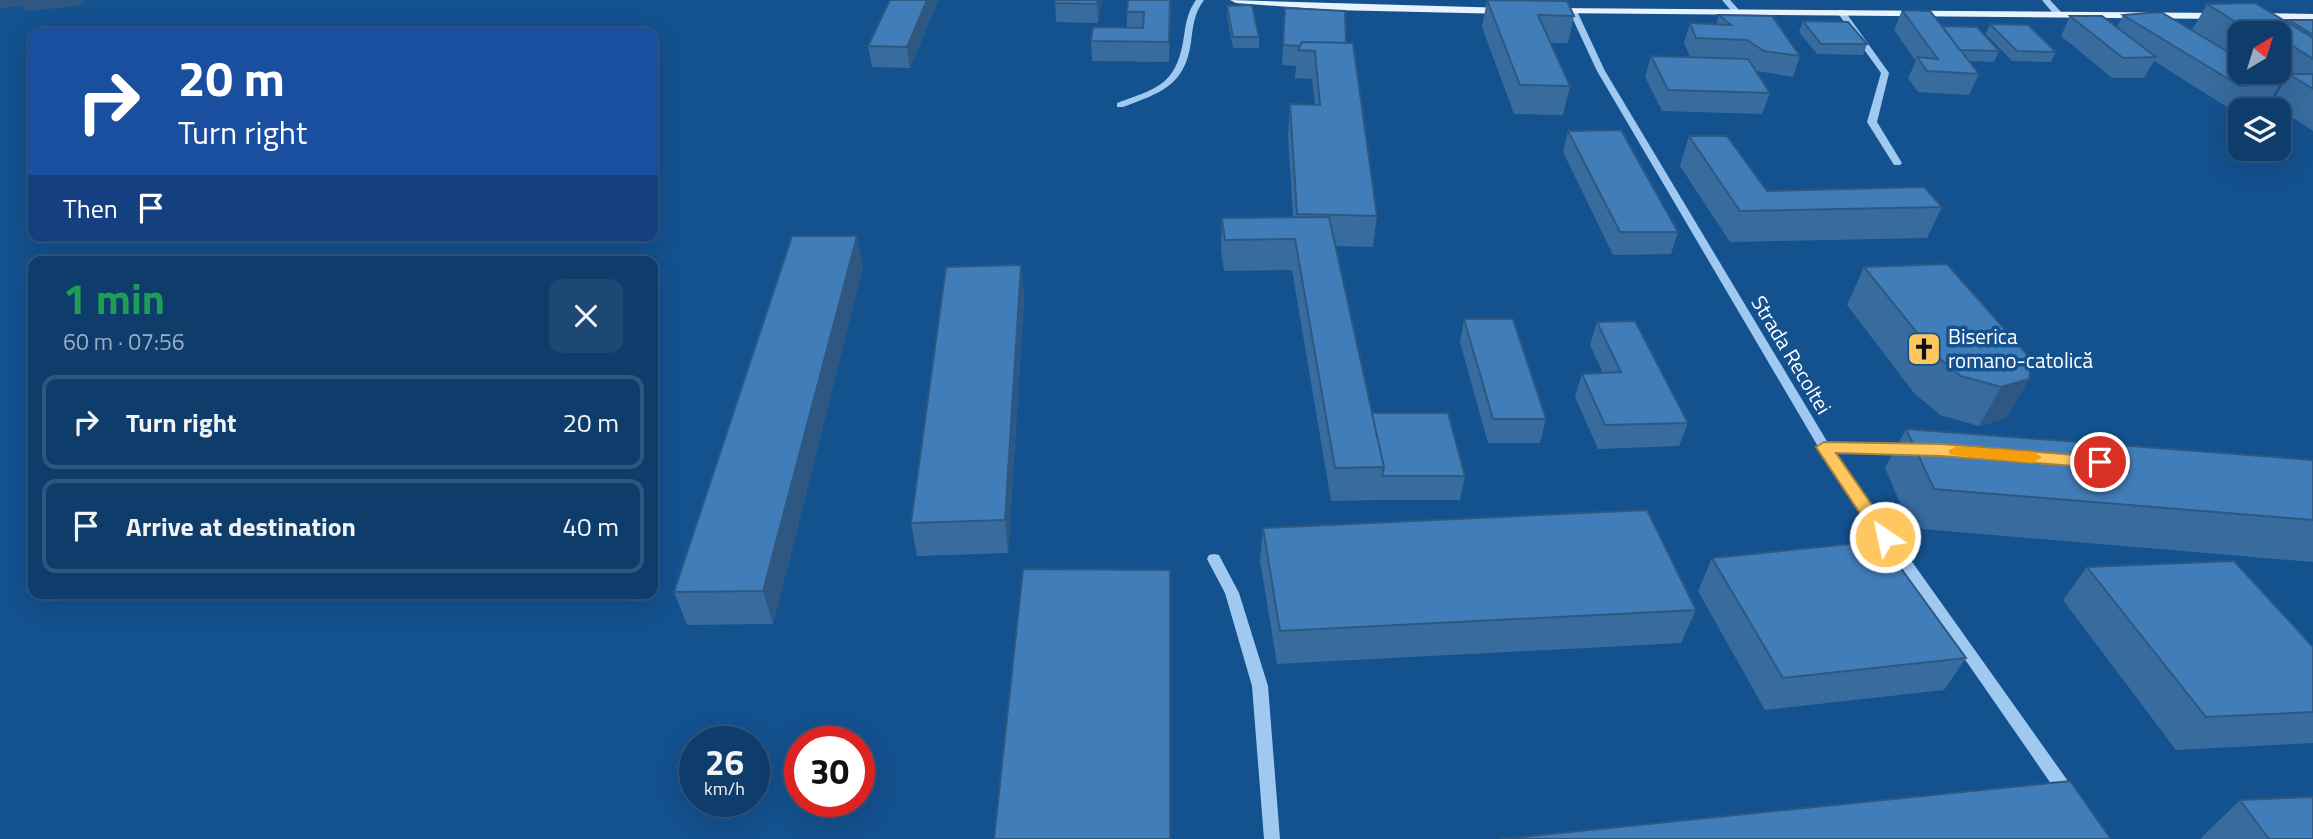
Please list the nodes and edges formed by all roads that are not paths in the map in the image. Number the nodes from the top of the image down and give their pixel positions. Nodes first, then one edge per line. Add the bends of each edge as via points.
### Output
1 (1199, 0) edge
2 (1236, 0) edge
3 (1726, 0) edge
4 (2046, 0) edge
5 (1573, 10) junction
6 (1517, 11) edge
7 (1531, 11) edge
8 (1737, 11) junction
9 (1841, 12) junction
10 (2059, 15) junction
11 (2313, 18) edge
12 (1119, 105) dead end
13 (1897, 163) dead end
14 (1824, 447) junction
15 (1928, 450) edge
16 (1214, 559) dead end
17 (2076, 806) edge
18 (1272, 839) edge

1 - 12 street via 1190,12 1186,59 1177,76 1162,90
2 - 6 main road
3 - 8 street
4 - 10 street
5 - 7 main road
5 - 8 main road
5 - 14 street, Strada Recoltei via 1601,71
8 - 9 main road
9 - 10 main road
9 - 13 street via 1885,73 1872,122
10 - 11 main road
14 - 15 street
14 - 17 street, Strada Recoltei
16 - 18 street via 1232,593 1260,686

